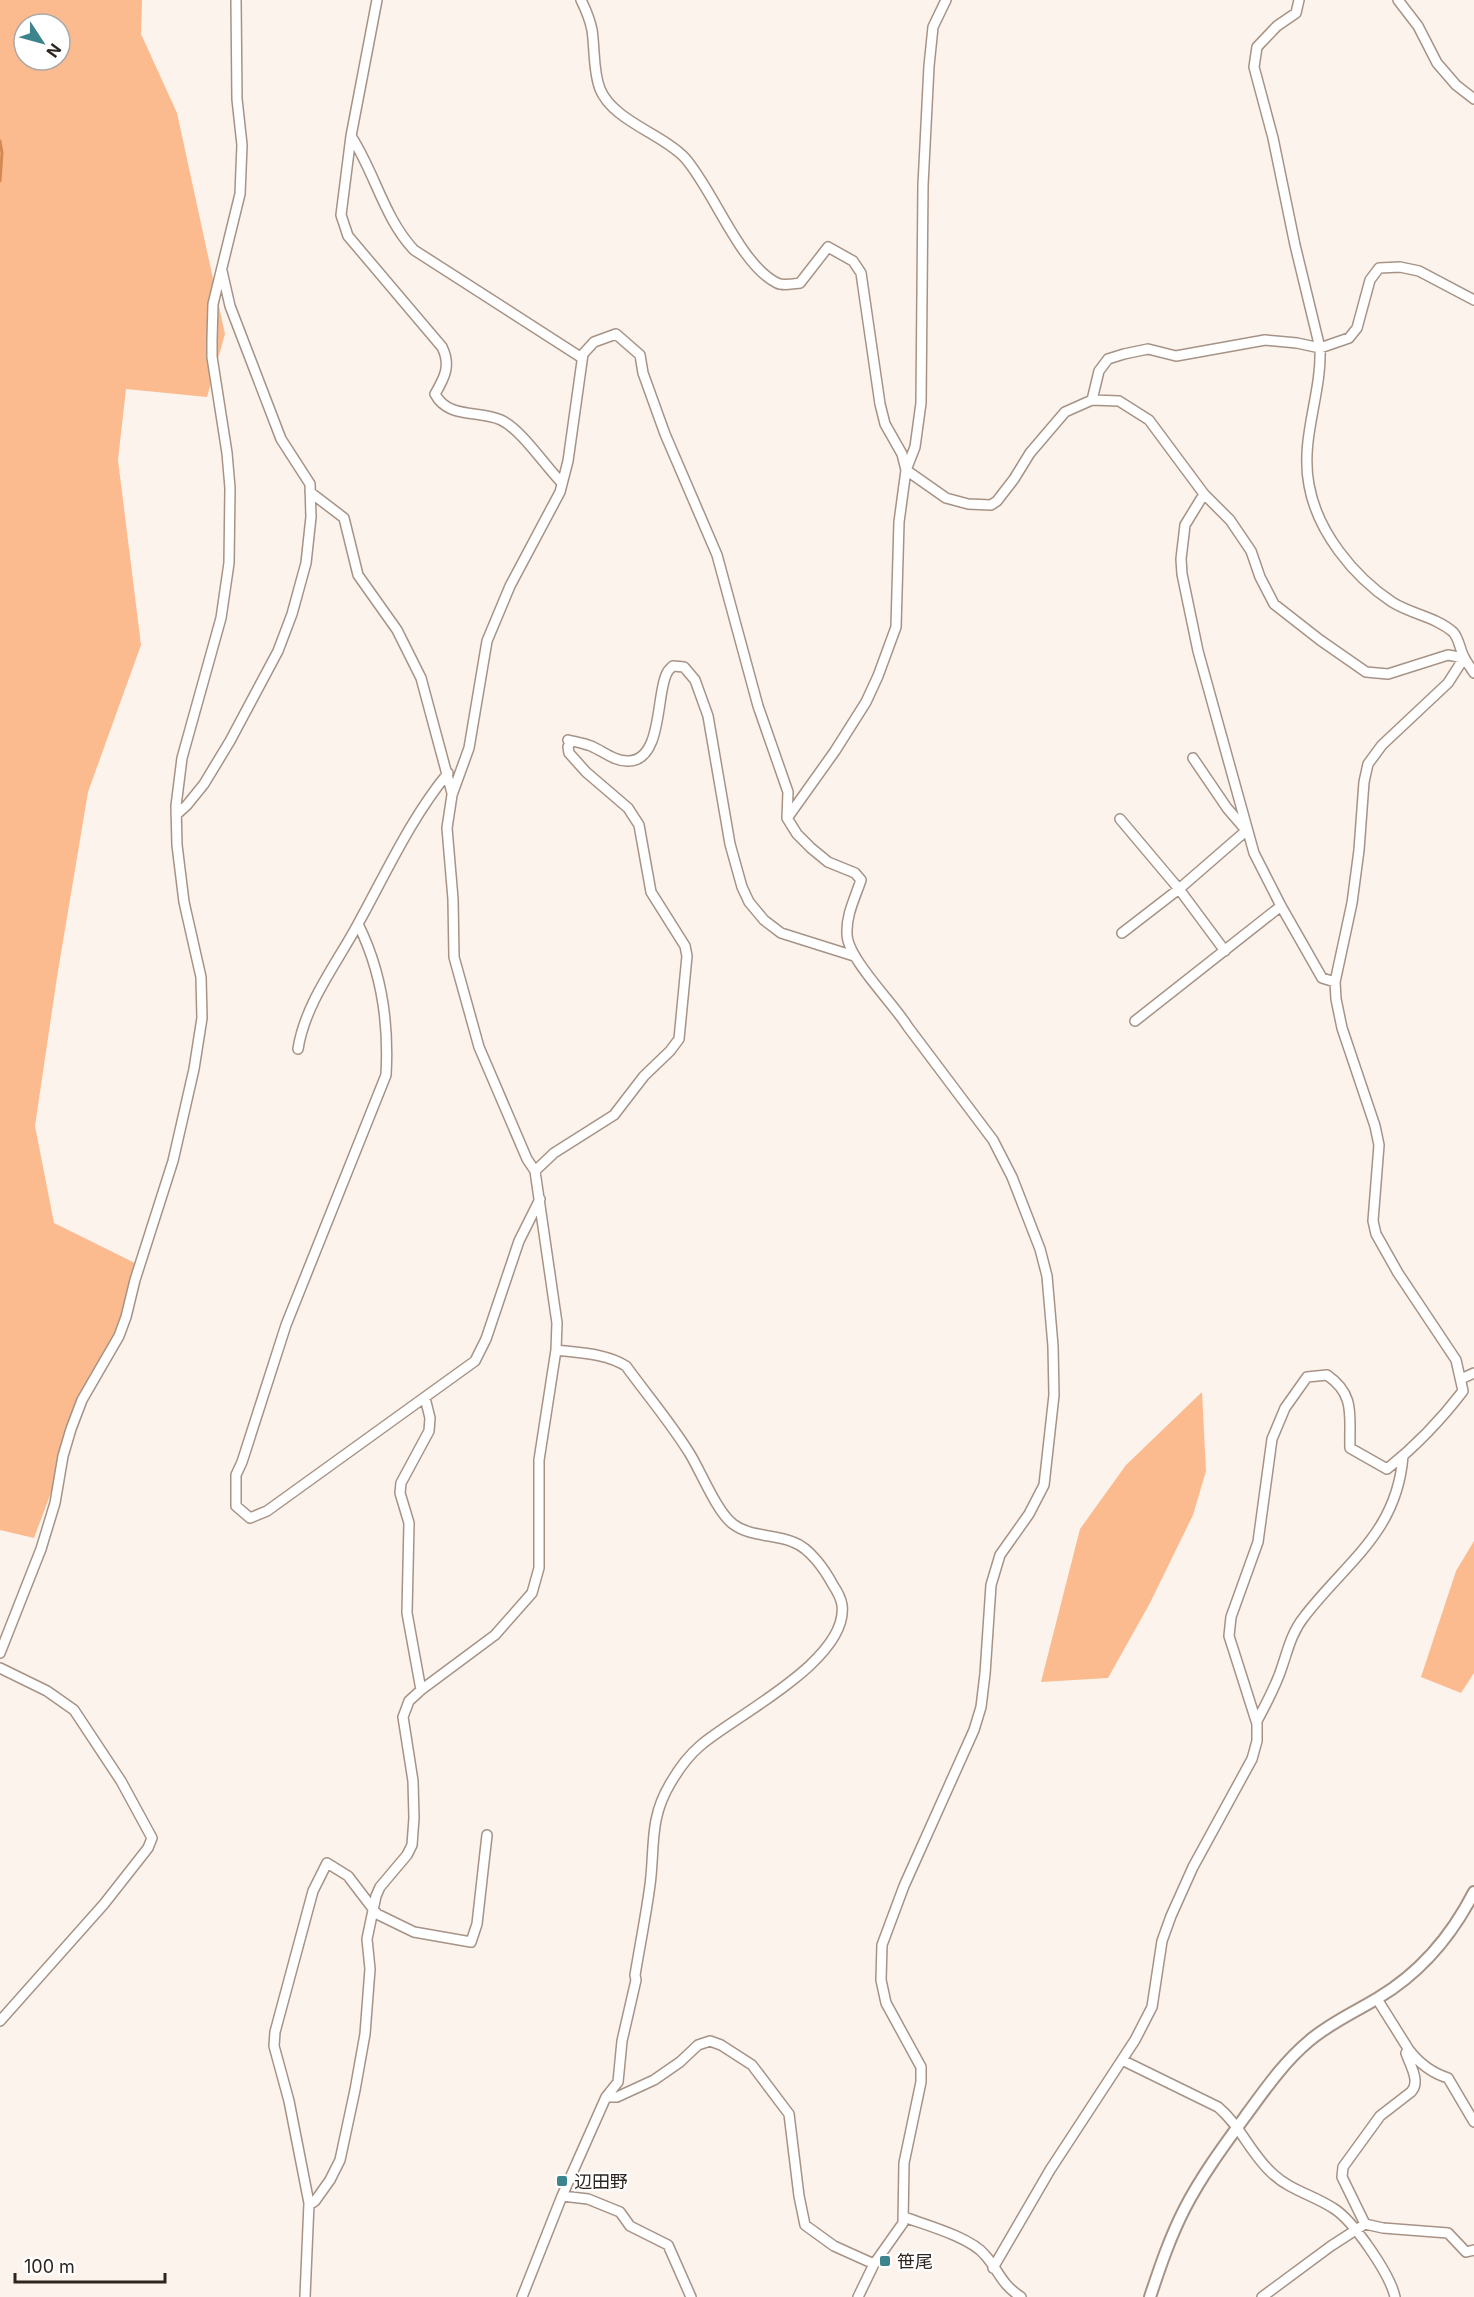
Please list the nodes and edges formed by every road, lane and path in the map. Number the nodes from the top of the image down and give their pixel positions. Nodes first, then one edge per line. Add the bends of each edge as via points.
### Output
1 (236, 0) edge
2 (377, 0) edge
3 (581, 0) edge
4 (946, 0) edge
5 (1299, 0) edge
6 (1398, 0) edge
7 (1474, 99) edge
8 (351, 136) junction
9 (222, 268) junction
10 (1474, 300) edge
11 (1320, 348) junction
12 (582, 358) junction
13 (1092, 400) junction
14 (906, 470) junction
15 (562, 483) junction
16 (310, 492) junction
17 (1204, 494) junction
18 (1464, 658) junction
19 (1474, 673) edge
20 (1193, 758) dead end
21 (448, 773) junction
22 (453, 795) junction
23 (176, 815) junction
24 (787, 818) junction
25 (1120, 819) dead end
26 (1247, 830) junction
27 (1179, 889) junction
28 (1281, 906) junction
29 (358, 924) junction
30 (1122, 933) dead end
31 (1225, 951) junction
32 (854, 956) junction
33 (1335, 982) junction
34 (1135, 1022) dead end
35 (298, 1048) dead end
36 (535, 1171) junction
37 (540, 1199) junction
38 (556, 1350) junction
39 (1474, 1373) edge
40 (1461, 1379) junction
41 (425, 1398) junction
42 (1403, 1456) junction
43 (0, 1653) edge
44 (0, 1668) edge
45 (421, 1690) junction
46 (1257, 1721) junction
47 (487, 1835) dead end
48 (1474, 1892) edge
49 (373, 1910) junction
50 (1377, 1999) junction
51 (0, 2020) edge
52 (1409, 2050) junction
53 (1122, 2060) junction
54 (606, 2097) junction
55 (1474, 2122) edge
56 (1238, 2127) junction
57 (562, 2196) junction
58 (309, 2205) junction
59 (904, 2217) junction
60 (1365, 2224) junction
61 (1354, 2230) junction
62 (1474, 2250) edge
63 (874, 2264) junction
64 (993, 2268) junction
65 (305, 2297) edge
66 (522, 2297) edge
67 (691, 2297) edge
68 (858, 2297) edge
69 (1021, 2297) edge
70 (1150, 2297) edge
71 (1262, 2297) edge
72 (1395, 2297) edge

1 - 9 street via 237,99 242,145 240,194
2 - 8 street
3 - 14 street via 592,29 600,90 611,106 684,157 760,271 779,285 800,283 828,247 857,267 864,286 880,404
4 - 14 street via 933,27 929,66 923,185 921,403 914,454
5 - 11 street via 1296,13 1257,47 1254,67
6 - 7 street via 1418,26 1437,63
8 - 12 street via 393,222 414,250
8 - 15 street via 341,215 348,236 442,346 448,368 435,394 439,401 455,411 503,421 521,435
9 - 16 street via 230,306 281,440 310,484
9 - 23 street via 213,304 212,357 230,488 229,563 221,618 182,758
10 - 11 street via 1419,271 1379,268 1370,280 1357,328 1349,338
11 - 13 street via 1265,340 1176,356 1148,349 1124,354 1108,359 1099,371
11 - 18 street via 1321,365 1306,455 1309,485 1323,525 1358,574 1392,602 1455,634
12 - 15 street
12 - 24 street via 594,342 616,334 640,355 665,434 717,555 755,696 788,792
13 - 14 street via 1065,412 991,505 946,498
13 - 17 street via 1119,401 1149,420
14 - 24 street via 899,522 896,627 866,702
15 - 22 street via 487,641 469,748
16 - 21 street via 344,518 358,575 396,630 422,678
16 - 23 street via 306,563 278,651 204,784
17 - 18 street via 1230,520 1251,551 1274,604 1365,672 1388,674 1448,655
17 - 26 street via 1183,533 1182,574 1198,651
18 - 19 street
18 - 33 street via 1448,683 1382,745 1368,764 1355,882
20 - 26 street
21 - 22 street
21 - 29 street via 397,850
22 - 36 street via 447,828 454,957 478,1047
23 - 43 street via 184,902 202,991 194,1069 173,1161 126,1317 74,1419 63,1456 56,1503
24 - 32 street via 811,848 861,880 848,917 846,937
25 - 27 street
26 - 27 street
26 - 28 street via 1254,853
27 - 30 street
27 - 31 street
28 - 31 street
28 - 33 street via 1322,978
29 - 35 street via 315,1000
29 - 41 street via 371,951 382,998 388,1050 386,1075 286,1325 236,1475 237,1506 250,1518 267,1511
31 - 34 street
32 - 36 street via 781,933 749,902 730,844 708,716 695,680 684,667 673,666 666,674 651,744 640,758 628,762 568,740 567,747 586,772 628,808 639,825 651,892 685,946 687,956 679,1039 614,1115 554,1153
32 - 59 street via 993,1140 1040,1249 1047,1276 1053,1346 1054,1395 1044,1485 1000,1555 991,1585 981,1707 882,1945 881,1980 886,2003 921,2067 902,2174
33 - 40 street via 1342,1028 1379,1145 1373,1221 1376,1234 1456,1360
36 - 37 street
37 - 38 street via 557,1323
37 - 41 street via 519,1241 475,1361
38 - 45 street via 539,1460 539,1568 532,1593 495,1635
38 - 54 street via 593,1354 626,1366 690,1453 733,1524 802,1547 832,1582 842,1604 838,1628 803,1673 702,1745 670,1784 653,1827 650,1883 618,2082
39 - 40 street
40 - 42 street via 1463,1392
41 - 45 street via 429,1431 401,1483 400,1493 409,1523 407,1613
42 - 46 street via 1401,1480 1377,1533 1304,1616
42 - 46 street via 1387,1469 1350,1448 1347,1395 1327,1375 1307,1377 1285,1408 1272,1439 1258,1542 1233,1606 1229,1636
44 - 51 street via 47,1691 74,1710 121,1781 152,1838 104,1904
45 - 49 street via 410,1701 403,1717 413,1781 412,1845 381,1887
46 - 53 street via 1252,1759 1171,1916 1162,1941 1152,2007
47 - 49 street via 477,1924 471,1942 414,1932
48 - 50 street via 1440,1945 1419,1967
49 - 58 street via 367,1939 370,1968 365,2034 353,2102 340,2160 330,2180
49 - 58 street via 348,1876 327,1863 313,1890 275,2032 274,2046
50 - 52 street
50 - 56 street via 1329,2025 1292,2056
52 - 55 street via 1417,2060 1448,2078
52 - 60 street via 1406,2053 1415,2088 1380,2116 1343,2167 1342,2177
53 - 56 street via 1218,2107
53 - 64 street via 1050,2170
54 - 57 street
54 - 63 street via 617,2097 654,2080 698,2045 710,2041 722,2045 752,2065 789,2114 805,2225 834,2246
56 - 61 street via 1273,2175 1332,2207
56 - 70 street via 1185,2207
57 - 66 street
57 - 67 street via 588,2199 620,2212 630,2226 668,2245
58 - 65 street
59 - 63 street
59 - 64 street via 951,2233 984,2253
60 - 61 street
60 - 62 street via 1448,2234 1466,2252
61 - 71 street
61 - 72 street via 1379,2262
63 - 68 street
64 - 69 street via 1005,2285

